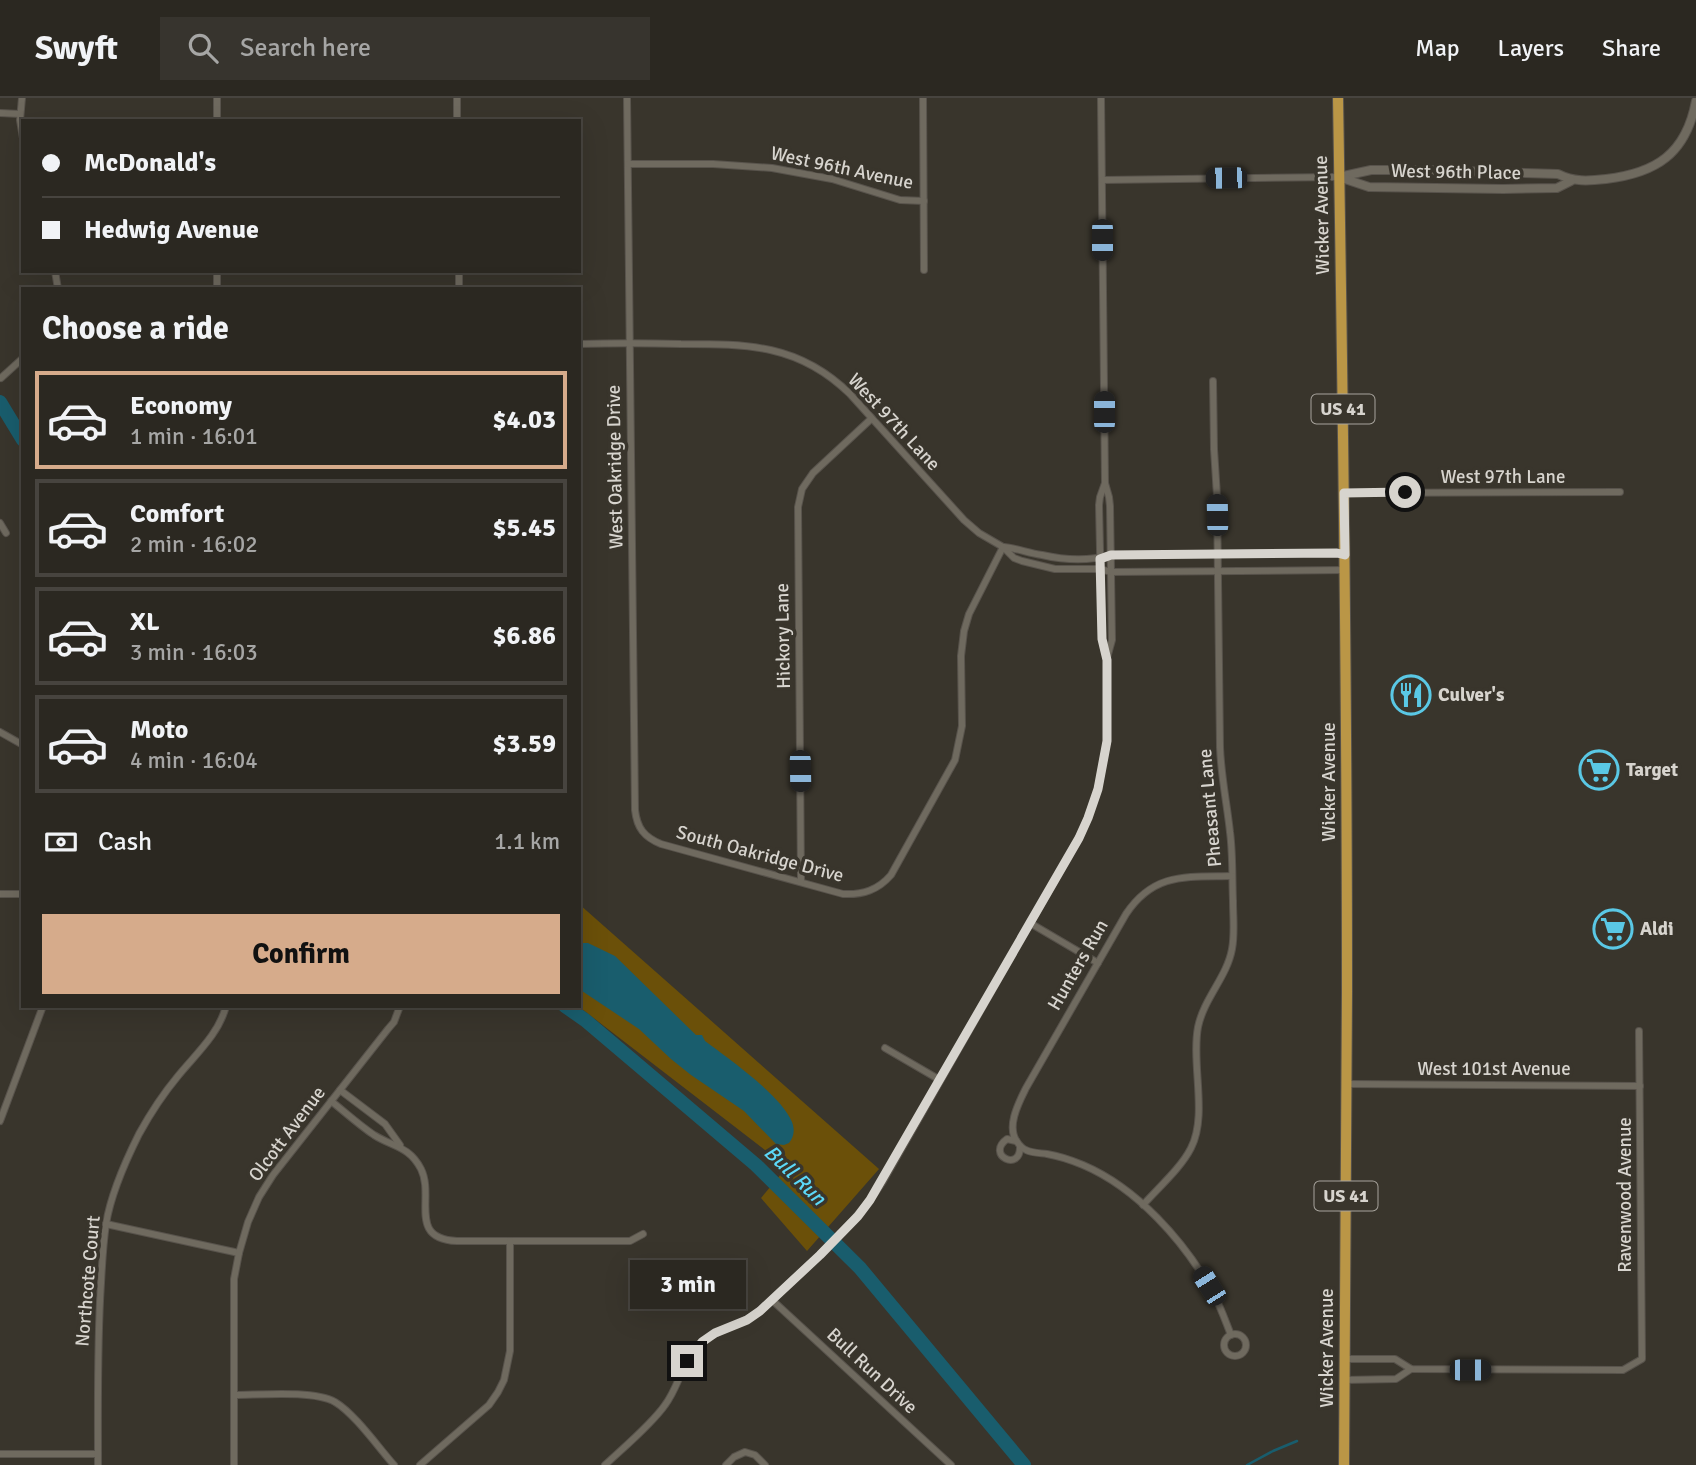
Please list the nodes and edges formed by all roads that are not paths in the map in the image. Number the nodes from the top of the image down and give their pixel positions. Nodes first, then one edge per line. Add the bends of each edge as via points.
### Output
1 (22, 98) edge
2 (217, 98) edge
3 (457, 98) edge
4 (627, 98) edge
5 (923, 98) edge
6 (1101, 98) edge
7 (1338, 98) edge
8 (1696, 101) edge
9 (0, 113) edge
10 (20, 114) junction
11 (217, 119) edge
12 (457, 119) edge
13 (21, 122) edge
14 (628, 164) junction
15 (1339, 177) junction
16 (1102, 180) junction
17 (1571, 181) junction
18 (924, 201) junction
19 (925, 270) dead end
20 (630, 343) junction
21 (581, 344) edge
22 (21, 360) edge
23 (1, 379) edge
24 (1213, 381) dead end
25 (871, 419) junction
26 (1105, 484) junction
27 (1620, 492) dead end
28 (1344, 493) junction
29 (0, 523) edge
30 (6, 533) dead end
31 (1003, 547) junction
32 (1217, 554) junction
33 (1111, 555) junction
34 (1345, 555) junction
35 (1100, 559) junction
36 (1100, 569) junction
37 (1346, 570) junction
38 (1218, 571) junction
39 (1111, 572) junction
40 (1107, 660) junction
41 (0, 732) edge
42 (21, 744) edge
43 (644, 834) joint
44 (1232, 877) junction
45 (801, 882) junction
46 (0, 894) edge
47 (21, 894) edge
48 (1030, 923) junction
49 (1098, 963) junction
50 (42, 1008) edge
51 (225, 1008) edge
52 (399, 1008) edge
53 (1639, 1031) dead end
54 (885, 1048) dead end
55 (940, 1080) junction
56 (1347, 1084) junction
57 (1640, 1086) junction
58 (340, 1090) junction
59 (331, 1101) junction
60 (0, 1121) edge
61 (401, 1147) junction
62 (1143, 1205) junction
63 (106, 1224) junction
64 (643, 1234) dead end
65 (510, 1241) junction
66 (239, 1253) junction
67 (772, 1300) junction
68 (1231, 1335) dead end
69 (1344, 1359) junction
70 (1411, 1369) junction
71 (1344, 1380) junction
72 (233, 1395) junction
73 (0, 1454) edge
74 (98, 1454) junction
75 (942, 1462) edge
76 (98, 1465) edge
77 (234, 1465) edge
78 (394, 1465) edge
79 (420, 1465) edge
80 (605, 1465) edge
81 (726, 1465) edge
82 (765, 1465) edge
83 (951, 1465) edge
84 (1344, 1465) edge

1 - 10 street
2 - 11 street
3 - 12 street
4 - 14 street, West Oakridge Drive
5 - 18 street
6 - 16 street
7 - 15 highway, Wicker Avenue / US 41
8 - 17 street, West 96th Place via 1680,144 1650,169 1626,177
9 - 10 street
10 - 13 street
14 - 18 street, West 96th Avenue via 772,168 832,179 900,200
14 - 20 street, West Oakridge Drive
15 - 16 street, West 96th Place
15 - 17 street, West 96th Place via 1371,170 1428,170 1558,174
15 - 17 street, West 96th Place via 1369,187 1557,188
15 - 28 highway, Wicker Avenue / US 41
16 - 26 street
18 - 19 street
20 - 21 street, West 97th Lane
20 - 25 street, West 97th Lane via 743,345 788,355 832,379
20 - 43 street, West Oakridge Drive via 635,810
22 - 23 street
24 - 32 street, Pheasant Lane
25 - 31 street, West 97th Lane via 964,520
25 - 45 street, Hickory Lane via 813,473 802,489 798,507
26 - 33 street
26 - 35 street via 1100,497
27 - 28 street, West 97th Lane
28 - 34 highway, Wicker Avenue / US 41
29 - 30 street
31 - 35 street, West 97th Lane via 1060,558
31 - 36 street, West 97th Lane via 1014,558 1040,566
31 - 45 street, South Oakridge Drive via 969,614 962,639 961,726 955,760 891,875 871,891 858,894
32 - 33 street, West 97th Lane
32 - 34 street, West 97th Lane
32 - 38 street, Pheasant Lane
33 - 35 street, West 97th Lane
33 - 39 street
34 - 37 highway, Wicker Avenue / US 41
35 - 36 street
36 - 39 street, West 97th Lane
36 - 40 street
37 - 38 street, West 97th Lane
37 - 56 highway, Wicker Avenue / US 41
38 - 39 street, West 97th Lane
38 - 44 street, Pheasant Lane via 1220,759
39 - 40 street via 1112,640
40 - 48 street via 1107,741 1098,789 1079,838
41 - 42 street
43 - 45 street, South Oakridge Drive via 661,844
44 - 49 street, Hunters Run via 1178,878 1149,889 1131,907
44 - 62 street, Pheasant Lane via 1231,952 1198,1027 1195,1137 1186,1157
46 - 47 street
48 - 49 street
48 - 55 street
49 - 62 street, Hunters Run via 1022,1096 1013,1127 1018,1143 1026,1150 1091,1168
50 - 60 street
51 - 63 street, Northcote Court via 203,1048 158,1102 143,1128 120,1176
52 - 58 street, Olcott Avenue via 394,1022
53 - 57 street, Ravenwood Avenue
54 - 55 street
55 - 67 street via 858,1216
56 - 57 street, West 101st Avenue
56 - 69 highway, Wicker Avenue / US 41
57 - 70 street, Ravenwood Avenue via 1642,1359 1623,1370
58 - 59 street, Olcott Avenue
58 - 61 street via 385,1124
59 - 61 street via 375,1136
59 - 66 street, Olcott Avenue via 260,1197
61 - 65 street via 414,1158 424,1177 426,1225 434,1235 451,1241
62 - 68 street via 1190,1256 1213,1292
63 - 66 street
63 - 74 street, Northcote Court via 97,1351
64 - 65 street via 630,1241
65 - 79 street via 510,1359 502,1386 489,1405
66 - 72 street, Olcott Avenue via 233,1290
67 - 75 street, Bull Run Drive
67 - 80 street via 747,1320 702,1342 684,1366 665,1406
69 - 70 street via 1395,1359
69 - 71 highway, Wicker Avenue / US 41
70 - 71 street via 1396,1379
71 - 84 highway, Wicker Avenue / US 41
72 - 77 street, Olcott Avenue
72 - 78 street via 305,1395 332,1401 354,1418
73 - 74 street
74 - 76 street, Northcote Court
75 - 83 street, Bull Run Drive
81 - 82 street via 745,1452

